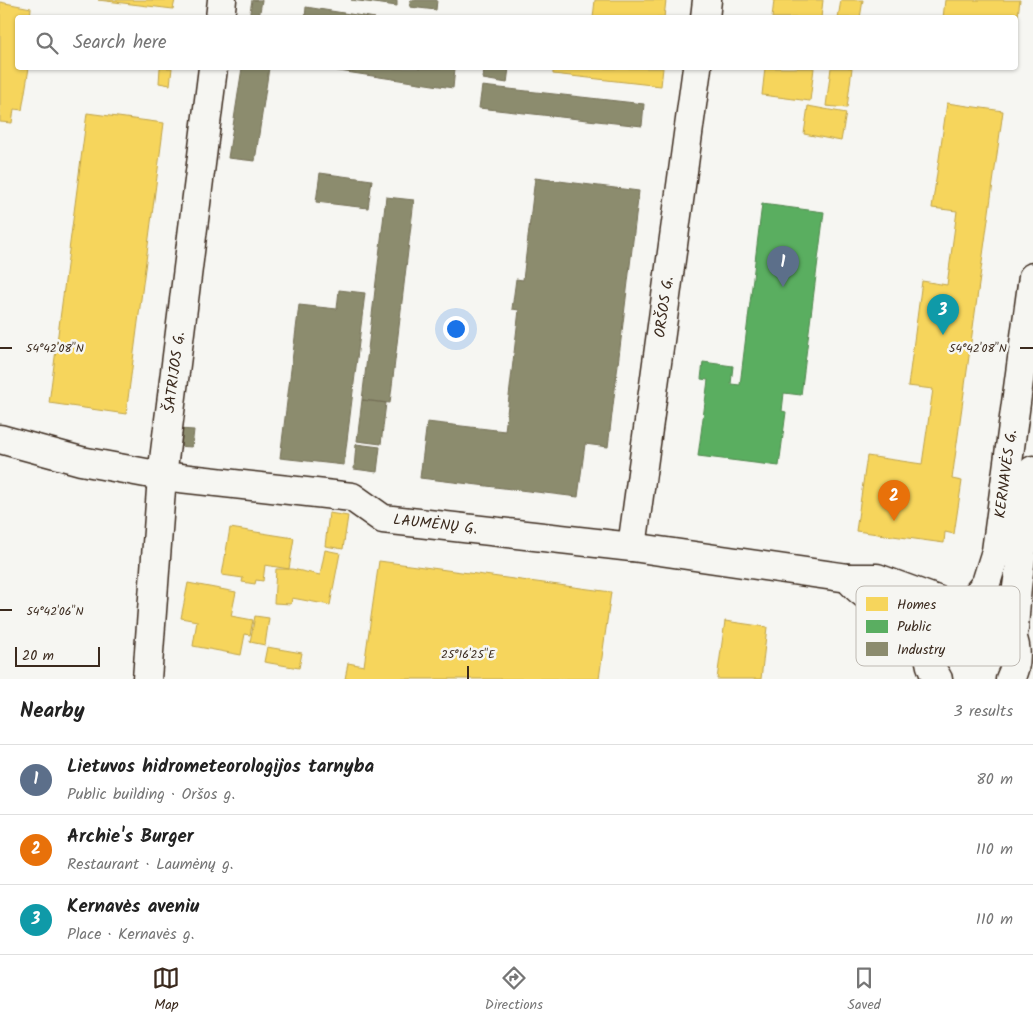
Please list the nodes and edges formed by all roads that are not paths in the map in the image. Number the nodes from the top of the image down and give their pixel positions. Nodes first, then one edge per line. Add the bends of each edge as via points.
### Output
1 (222, 0) edge
2 (707, 0) edge
3 (220, 15) edge
4 (705, 15) edge
5 (213, 70) edge
6 (697, 70) edge
7 (1033, 276) edge
8 (0, 438) edge
9 (1033, 470) edge
10 (162, 476) junction
11 (632, 547) junction
12 (848, 578) junction
13 (900, 586) edge
14 (983, 586) edge
15 (1017, 586) edge
16 (856, 589) edge
17 (1020, 621) edge
18 (1022, 645) edge
19 (1017, 666) edge
20 (147, 679) edge
21 (1010, 679) edge

1 - 3 street
2 - 4 street
5 - 10 street, ŠATRIJOS G.
6 - 11 street, ORŠOS G.
7 - 14 street, KERNAVĖS G. via 996,551
8 - 10 street, LAUMĖNŲ G. via 81,461
9 - 15 street, KERNAVĖS G.
10 - 11 street, LAUMĖNŲ G. via 352,497 383,519
10 - 20 street, ŠATRIJOS G.
11 - 12 street, LAUMĖNŲ G.
12 - 13 street, LAUMĖNŲ G. via 876,578
12 - 16 street
17 - 18 street, KERNAVĖS G.
19 - 21 street, KERNAVĖS G.

